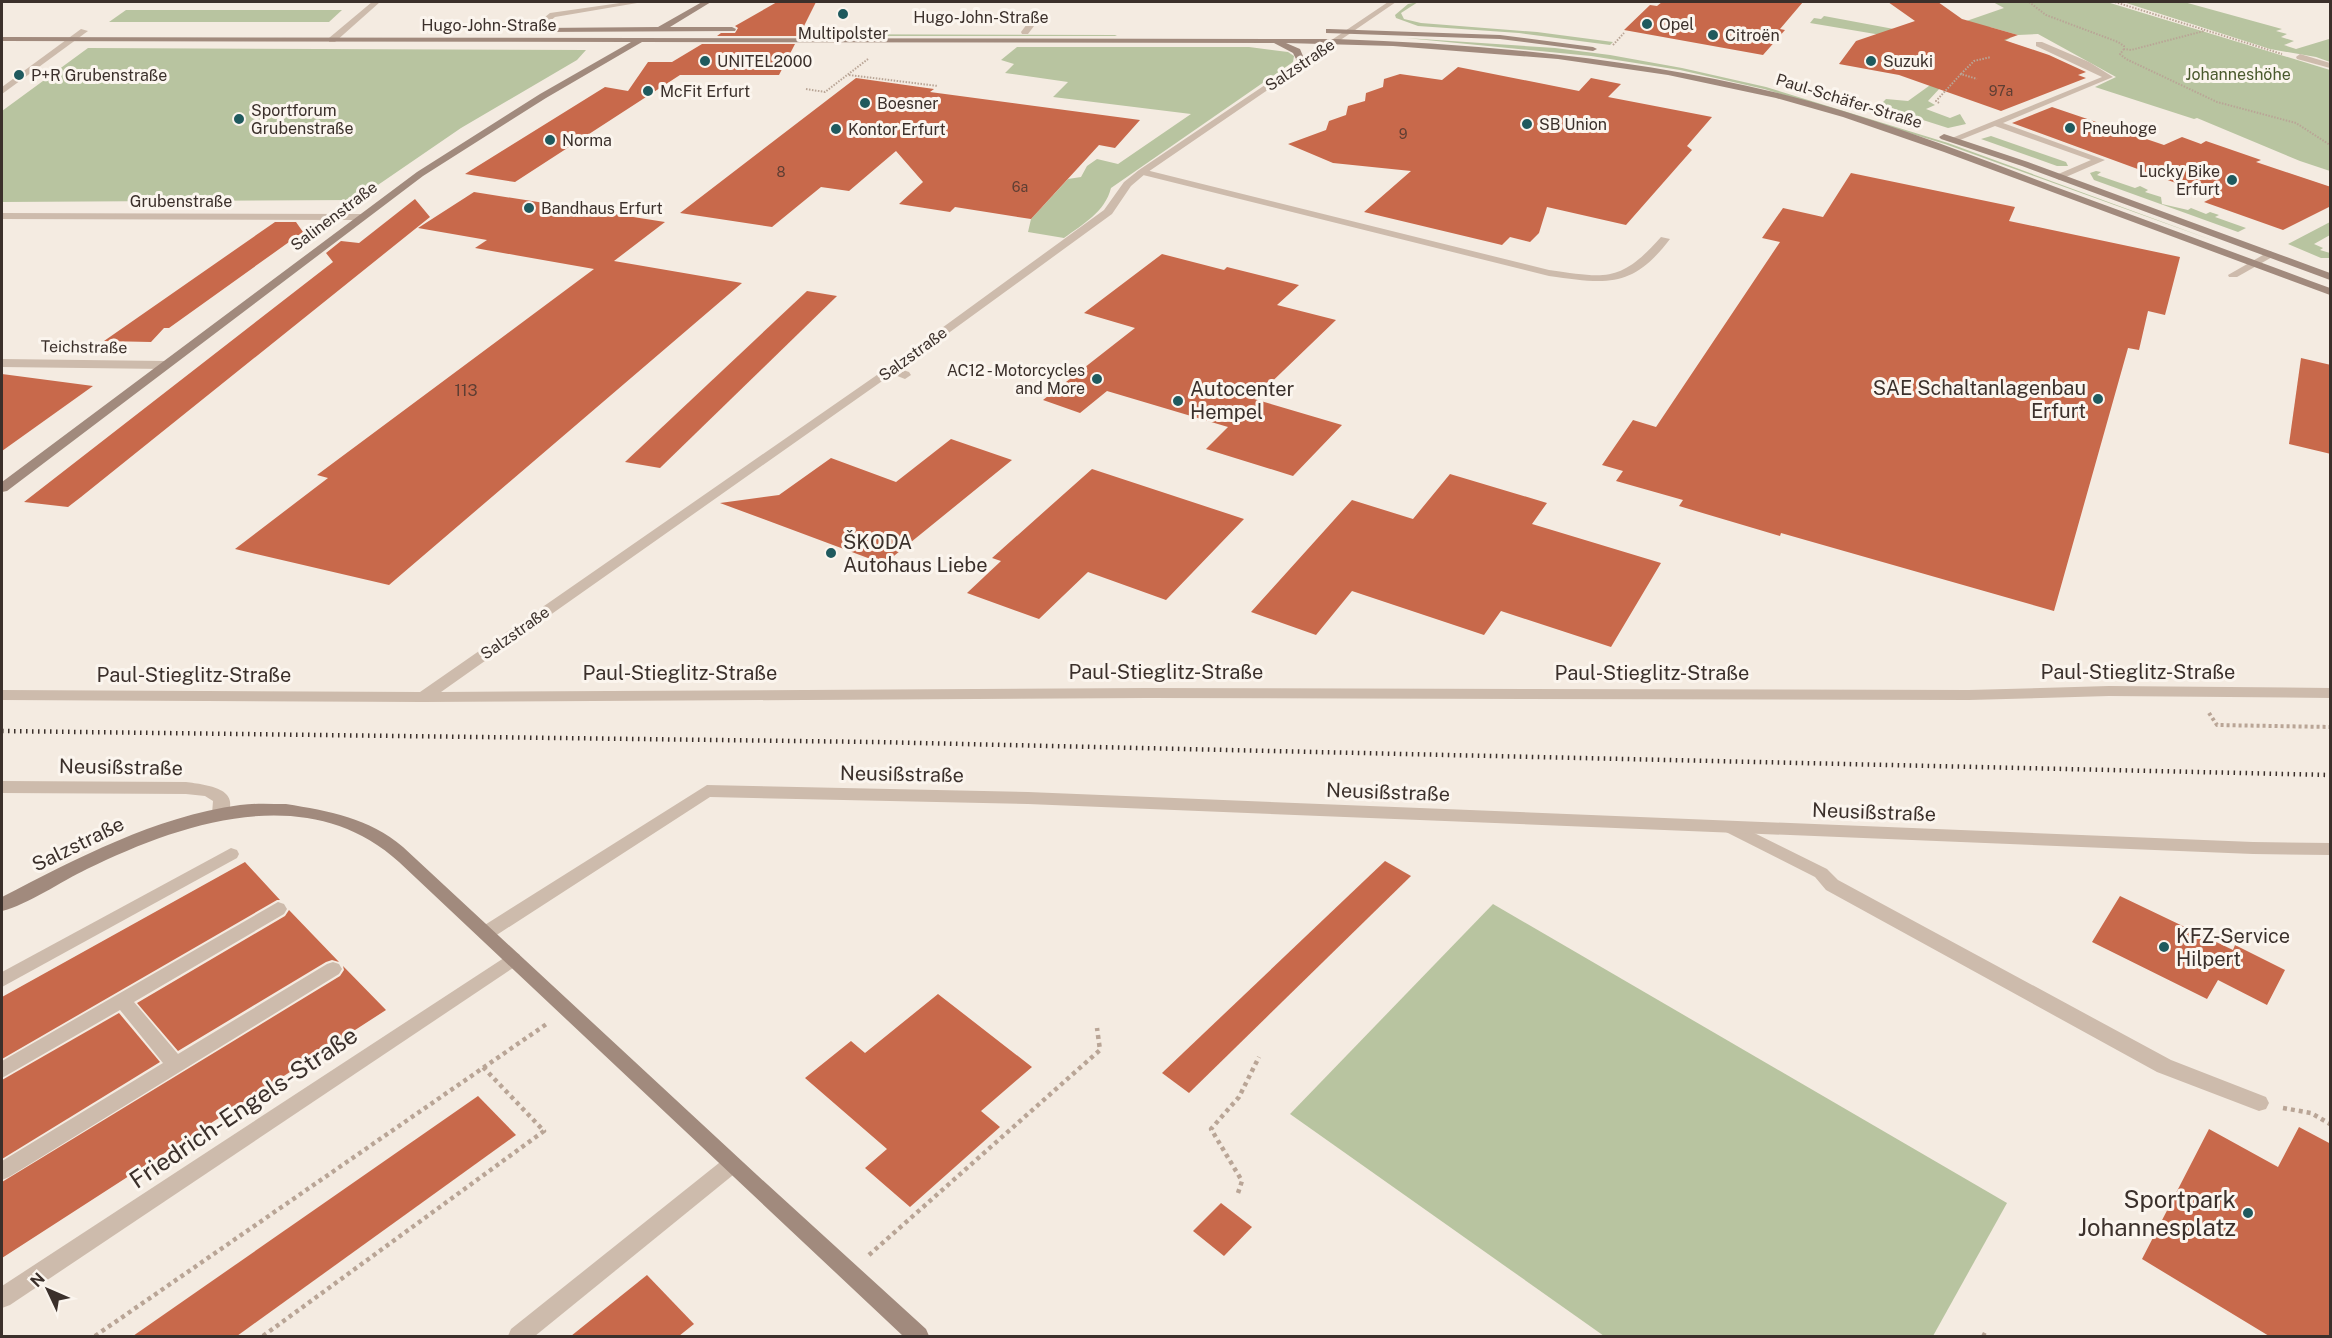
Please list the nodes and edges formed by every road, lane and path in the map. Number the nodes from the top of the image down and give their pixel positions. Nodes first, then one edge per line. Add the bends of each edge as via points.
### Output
1 (376, 2) edge
2 (573, 2) edge
3 (639, 2) edge
4 (707, 2) edge
5 (1392, 2) edge
6 (2029, 2) edge
7 (2115, 2) edge
8 (561, 14) junction
9 (1033, 21) dead end
10 (659, 29) junction
11 (741, 29) dead end
12 (533, 30) junction
13 (847, 30) dead end
14 (2, 31) edge
15 (84, 31) junction
16 (343, 31) junction
17 (1349, 31) junction
18 (2204, 31) junction
19 (1025, 32) junction
20 (1624, 33) dead end
21 (2, 39) edge
22 (73, 39) junction
23 (332, 39) junction
24 (640, 40) junction
25 (1266, 41) junction
26 (1336, 41) junction
27 (2039, 44) dead end
28 (1612, 46) dead end
29 (2124, 49) junction
30 (1603, 50) dead end
31 (873, 56) dead end
32 (1991, 57) dead end
33 (2300, 57) joint
34 (1658, 60) dead end
35 (1302, 63) junction
36 (2331, 66) edge
37 (848, 74) junction
38 (1961, 74) junction
39 (1977, 79) dead end
40 (938, 86) dead end
41 (806, 89) dead end
42 (2, 91) edge
43 (1939, 103) dead end
44 (1995, 123) junction
45 (1952, 140) junction
46 (2331, 145) edge
47 (1142, 172) junction
48 (2060, 177) junction
49 (2, 216) edge
50 (360, 217) junction
51 (1665, 239) dead end
52 (2270, 254) junction
53 (2254, 263) junction
54 (2233, 275) dead end
55 (2331, 277) edge
56 (2331, 292) edge
57 (2, 363) edge
58 (165, 365) junction
59 (891, 370) junction
60 (905, 375) dead end
61 (2, 488) edge
62 (2196, 692) junction
63 (2331, 693) edge
64 (2, 695) edge
65 (423, 697) junction
66 (2331, 727) edge
67 (2, 788) edge
68 (220, 814) junction
69 (1730, 827) junction
70 (2331, 849) edge
71 (231, 854) dead end
72 (2, 905) edge
73 (278, 909) dead end
74 (486, 933) junction
75 (513, 959) junction
76 (333, 969) dead end
77 (2, 980) edge
78 (122, 1000) junction
79 (567, 1010) junction
80 (1097, 1028) dead end
81 (1259, 1057) dead end
82 (176, 1065) junction
83 (483, 1067) junction
84 (2, 1070) edge
85 (2259, 1103) joint
86 (2331, 1124) edge
87 (731, 1166) junction
88 (2, 1171) edge
89 (1238, 1193) dead end
90 (848, 1273) junction
91 (2, 1298) edge
92 (95, 1336) edge
93 (263, 1336) edge
94 (519, 1336) edge
95 (918, 1336) edge

1 - 16 street
2 - 8 street
3 - 8 street
4 - 10 main road, Salinenstraße
5 - 17 street, Salzstraße
6 - 29 path via 2046,15 2118,42
7 - 18 path
8 - 12 street via 553,15
9 - 19 street
10 - 11 main road, Hugo-John-Straße
10 - 12 main road, Hugo-John-Straße
10 - 24 main road, Salinenstraße
12 - 16 main road, Hugo-John-Straße
13 - 19 main road, Hugo-John-Straße
14 - 15 main road, Hugo-John-Straße
15 - 16 main road, Hugo-John-Straße
15 - 22 street
16 - 23 street
17 - 19 main road, Hugo-John-Straße
17 - 26 street, Salzstraße
17 - 30 main road via 1500,37
18 - 29 path
18 - 33 path
20 - 28 path
21 - 22 main road, Hugo-John-Straße
22 - 23 main road, Hugo-John-Straße
22 - 42 street
23 - 24 main road, Hugo-John-Straße
24 - 25 main road, Hugo-John-Straße
24 - 50 main road, Salinenstraße via 488,130
25 - 26 main road, Hugo-John-Straße
25 - 35 main road via 1297,51
26 - 35 street, Salzstraße
26 - 53 main road, Paul-Schäfer-Straße via 1564,55 1701,78 1777,96 1931,143
27 - 44 street via 2109,77
29 - 46 path via 2121,54 2136,64 2217,102 2296,123
31 - 37 path
32 - 38 path via 1969,63
33 - 36 street
34 - 45 main road, Paul-Schäfer-Straße via 1784,89
35 - 47 street, Salzstraße
37 - 40 path
37 - 41 path via 825,92
38 - 39 path
38 - 43 path via 1936,101
44 - 45 street
44 - 48 street via 2100,160
45 - 48 main road, Paul-Schäfer-Straße
47 - 51 street via 1549,273 1594,279 1630,273 1646,262
47 - 59 street, Salzstraße via 1127,184 1108,212
48 - 52 main road, Paul-Schäfer-Straße
49 - 50 street, Grubenstraße
50 - 58 main road, Salinenstraße
52 - 53 street
52 - 55 main road, Paul-Schäfer-Straße
53 - 54 street
53 - 56 main road, Paul-Schäfer-Straße
57 - 58 street, Teichstraße
58 - 61 main road, Salinenstraße
59 - 60 street
59 - 65 street, Salzstraße
62 - 63 street, Paul-Stieglitz-Straße
62 - 65 street, Paul-Stieglitz-Straße
62 - 66 path via 2217,725
64 - 65 street, Paul-Stieglitz-Straße
67 - 68 street, Neusißstraße via 186,788 222,798
68 - 72 main road, Salzstraße via 147,833
68 - 74 main road, Salzstraße via 297,812 351,824 383,840
69 - 70 street, Neusißstraße
69 - 74 street, Neusißstraße via 1039,799 707,791
69 - 85 street via 1821,873 1832,885 2154,1060
71 - 77 street
73 - 78 street
74 - 75 main road
75 - 79 main road
75 - 91 street, Friedrich-Engels-Straße
76 - 82 street
78 - 82 street
78 - 84 street
79 - 83 path
79 - 87 main road
80 - 90 path via 1100,1050
81 - 89 path via 1239,1097 1211,1129 1242,1181
82 - 88 street
83 - 92 path
83 - 93 path via 544,1131
85 - 86 path via 2311,1113
87 - 90 main road
87 - 94 street
90 - 95 main road

